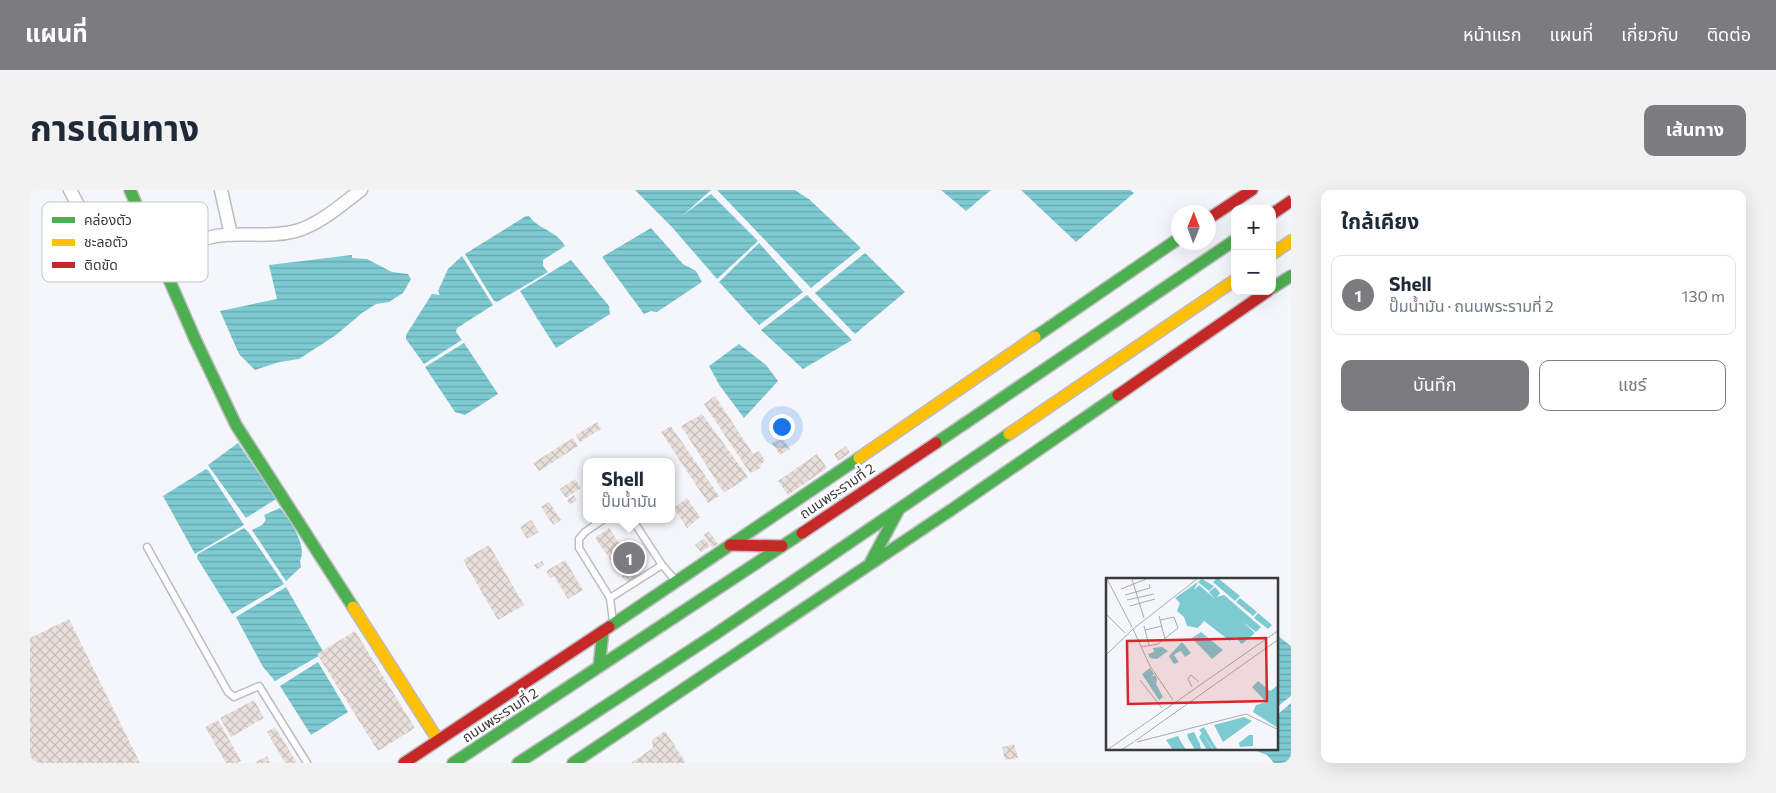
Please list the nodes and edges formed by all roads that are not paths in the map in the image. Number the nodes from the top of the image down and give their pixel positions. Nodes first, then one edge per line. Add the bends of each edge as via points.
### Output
1 (70, 190) edge
2 (130, 190) edge
3 (221, 190) edge
4 (361, 190) edge
5 (1252, 190) edge
6 (1291, 201) edge
7 (76, 202) edge
8 (135, 202) edge
9 (1276, 211) edge
10 (1216, 214) edge
11 (230, 235) junction
12 (208, 239) edge
13 (1291, 241) edge
14 (1231, 243) edge
15 (1171, 245) edge
16 (1276, 251) edge
17 (1291, 276) edge
18 (170, 282) edge
19 (1231, 283) edge
20 (1276, 285) edge
21 (1262, 295) edge
22 (900, 508) junction
23 (598, 523) edge
24 (635, 523) edge
25 (730, 545) junction
26 (147, 546) dead end
27 (782, 546) junction
28 (662, 565) junction
29 (868, 565) junction
30 (677, 582) junction
31 (610, 598) junction
32 (614, 624) junction
33 (603, 631) junction
34 (599, 667) junction
35 (438, 740) junction
36 (307, 763) edge
37 (404, 763) edge
38 (453, 763) edge
39 (518, 763) edge
40 (573, 763) edge

1 - 7 street
2 - 8 main road
3 - 11 street
4 - 11 street via 310,226 296,231
5 - 10 main road
6 - 9 main road
11 - 12 street
13 - 16 main road
14 - 27 main road, ถนนพระรามที่ 2
15 - 25 main road, ถนนพระรามที่ 2
17 - 20 main road
18 - 35 main road via 236,425
19 - 22 main road
21 - 29 main road
22 - 29 main road
22 - 39 main road
23 - 31 lane via 579,539 579,548
24 - 28 lane
25 - 27 main road
25 - 30 main road, ถนนพระรามที่ 2
26 - 36 lane via 228,692 234,697 259,686
27 - 34 main road, ถนนพระรามที่ 2
28 - 30 lane
28 - 31 lane
29 - 40 main road
30 - 32 main road, ถนนพระรามที่ 2
31 - 32 lane
32 - 33 main road, ถนนพระรามที่ 2
33 - 34 main road
33 - 35 main road, ถนนพระรามที่ 2
34 - 38 main road, ถนนพระรามที่ 2
35 - 37 main road, ถนนพระรามที่ 2

